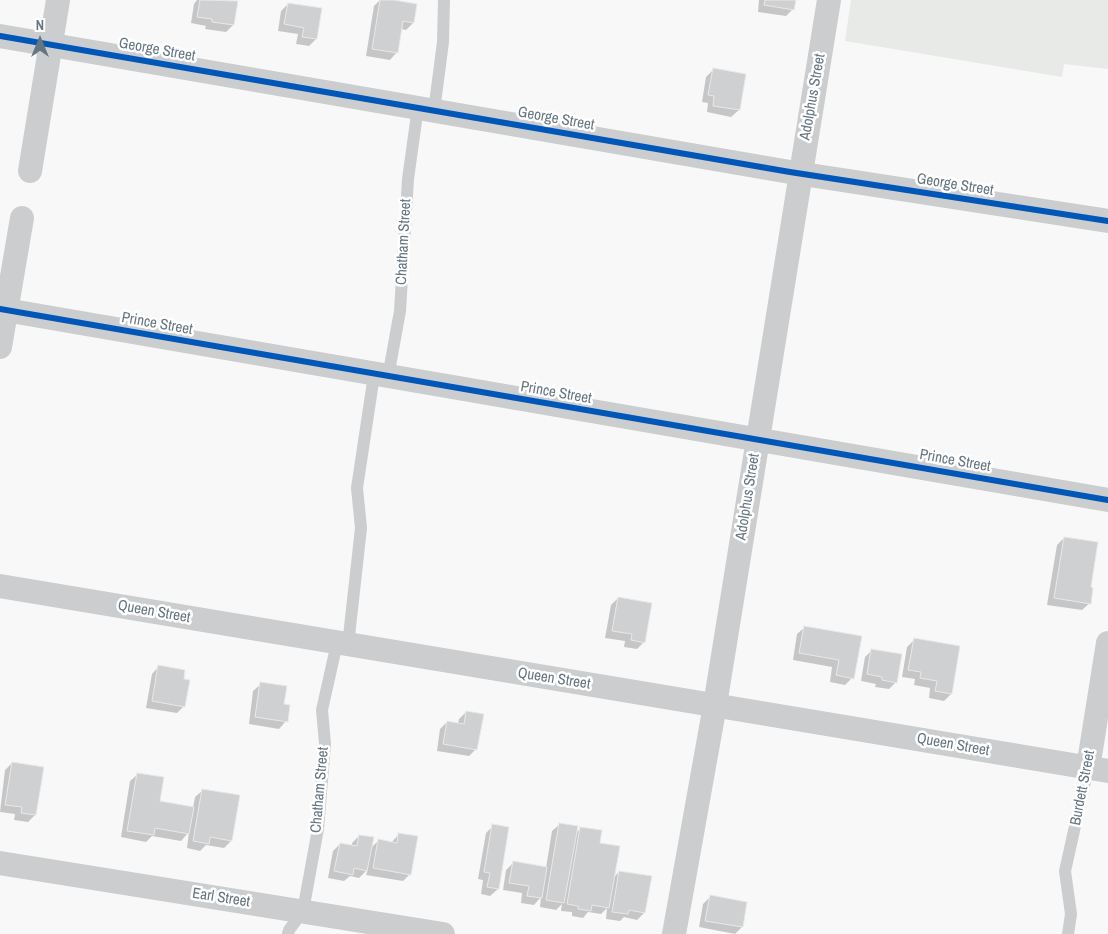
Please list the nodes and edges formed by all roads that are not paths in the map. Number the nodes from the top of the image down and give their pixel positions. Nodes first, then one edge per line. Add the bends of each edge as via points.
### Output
1 (58, 0) edge
2 (444, 0) edge
3 (829, 0) edge
4 (0, 36) edge
5 (50, 45) junction
6 (426, 109) junction
7 (30, 171) dead end
8 (800, 173) junction
9 (22, 218) dead end
10 (1108, 221) edge
11 (3, 310) edge
12 (0, 347) edge
13 (381, 376) junction
14 (757, 440) junction
15 (1108, 500) edge
16 (0, 586) edge
17 (1108, 643) edge
18 (342, 644) junction
19 (715, 705) junction
20 (1098, 769) edge
21 (0, 863) edge
22 (303, 911) junction
23 (288, 934) edge
24 (443, 934) edge
25 (674, 934) edge
26 (1068, 934) edge

1 - 5 street
2 - 6 lane, Chatham Street via 443,42
3 - 8 street, Adolphus Street
4 - 5 street, George Street
5 - 6 street, George Street
5 - 7 street
6 - 8 street, George Street
6 - 13 lane, Chatham Street via 408,180 400,311
8 - 10 street, George Street
8 - 14 street, Adolphus Street
9 - 11 street
11 - 12 street
11 - 13 street, Prince Street
13 - 14 street, Prince Street
13 - 18 lane, Chatham Street via 356,488 361,528
14 - 15 street, Prince Street
14 - 19 street, Adolphus Street
16 - 18 street, Queen Street
17 - 20 street, Burdett Street
18 - 19 street, Queen Street
18 - 22 lane, Chatham Street via 322,710 325,744 318,830
19 - 20 street, Queen Street
19 - 25 street, Adolphus Street
20 - 26 lane, Burdett Street via 1066,871 1071,914
21 - 22 street, Earl Street
22 - 23 lane, Chatham Street
22 - 24 street, Earl Street

